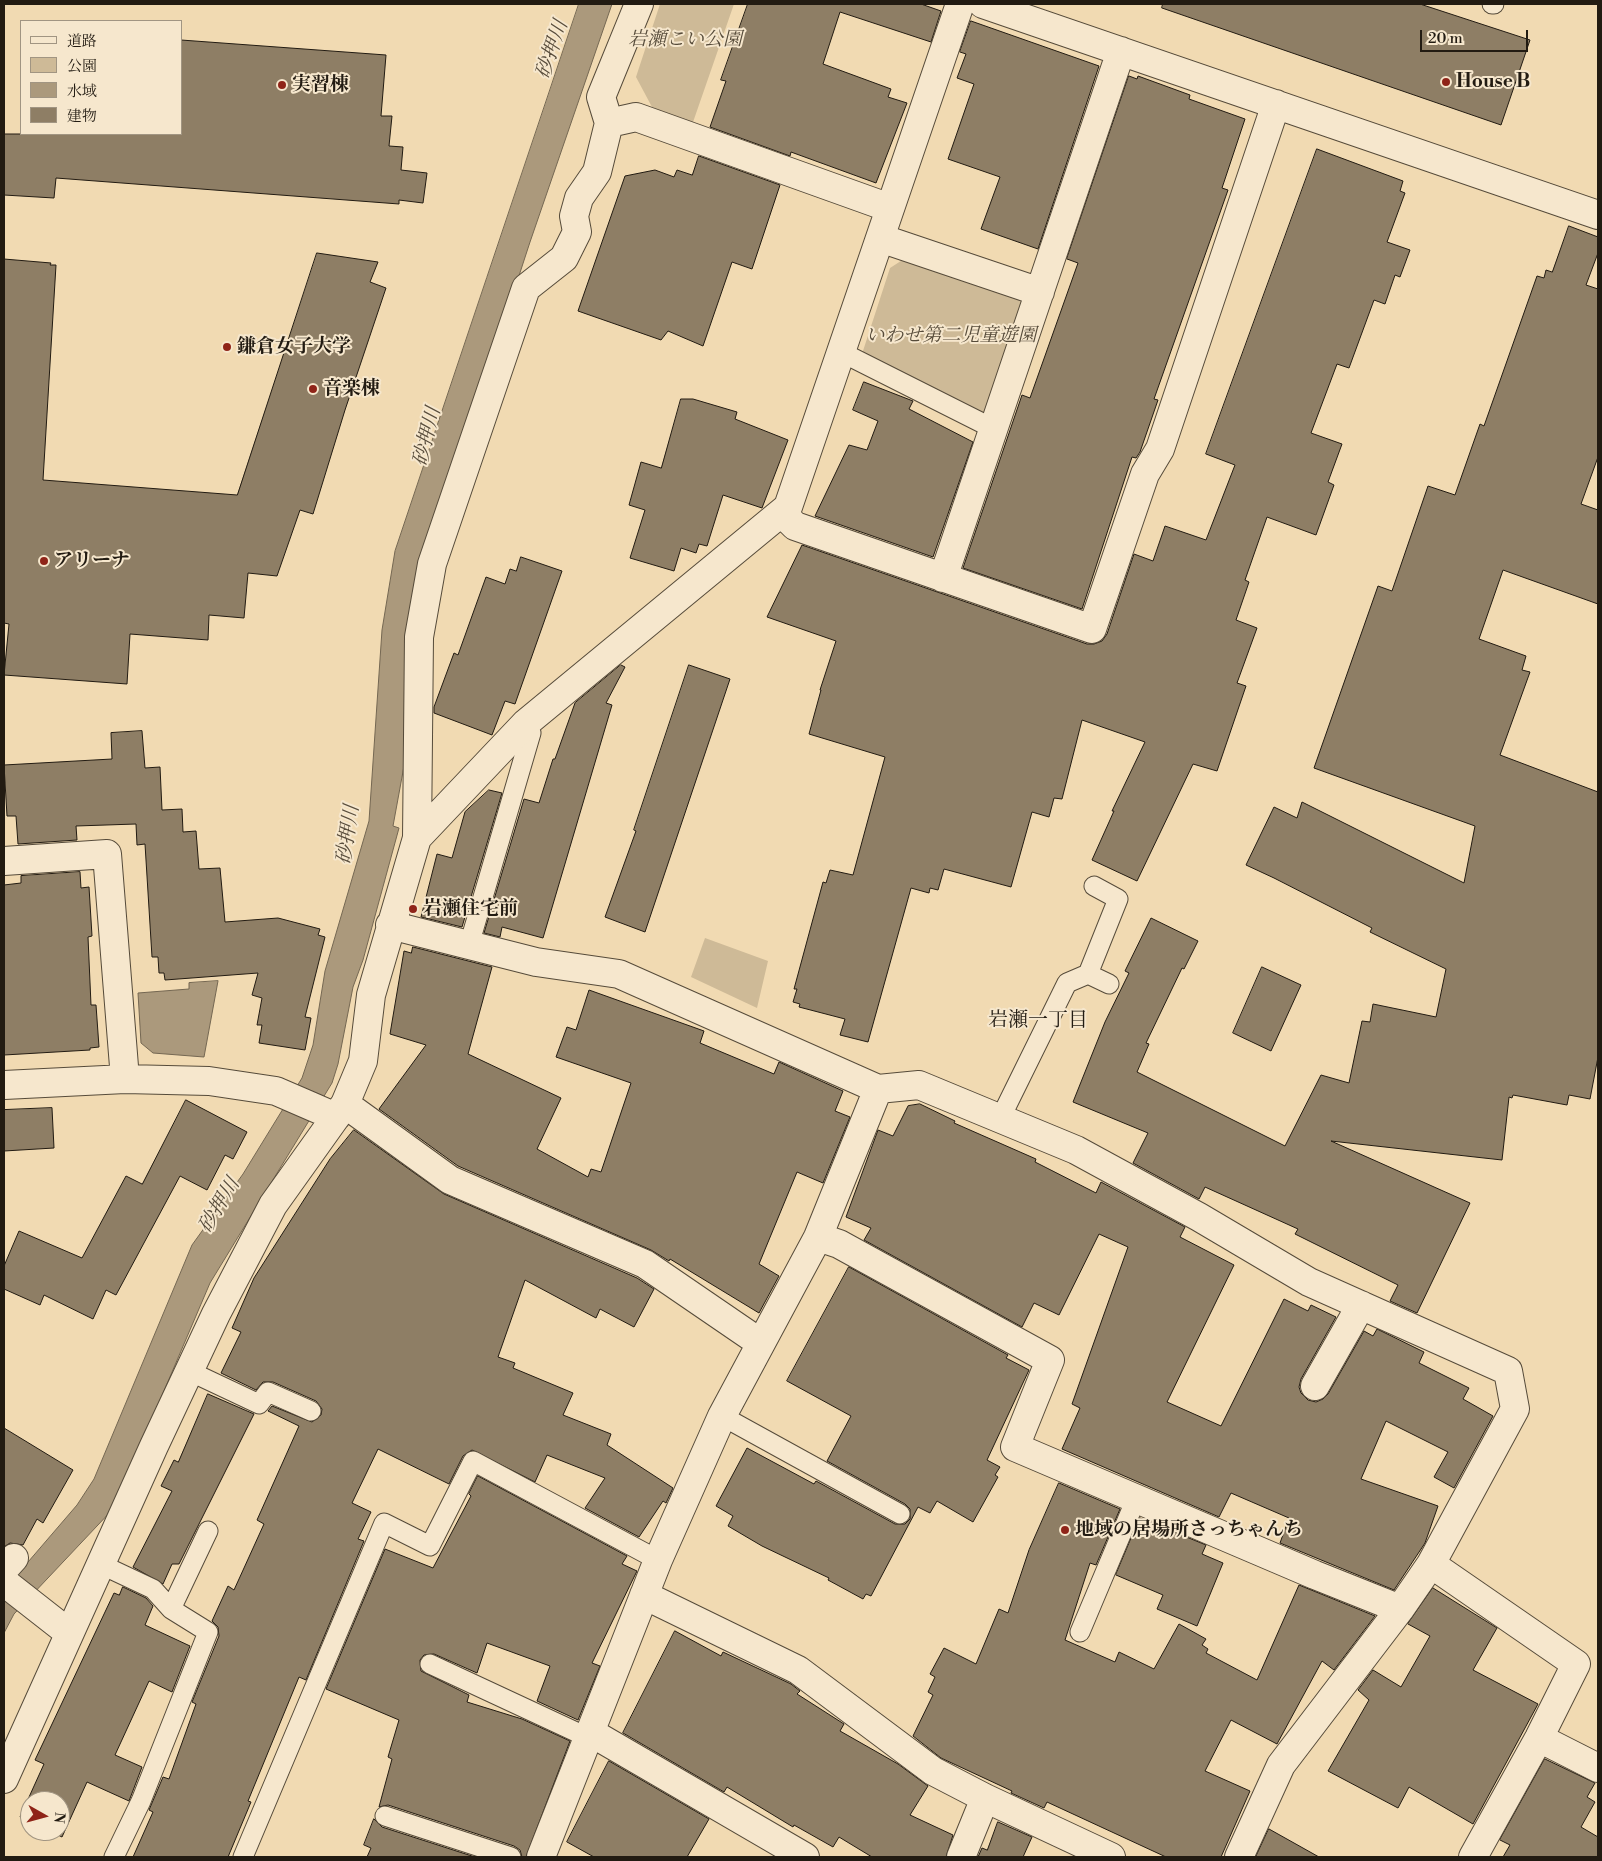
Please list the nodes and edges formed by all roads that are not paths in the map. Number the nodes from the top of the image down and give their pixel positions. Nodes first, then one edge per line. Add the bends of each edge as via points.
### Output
1 (639, 4) edge
2 (960, 4) edge
3 (982, 4) edge
4 (1121, 51) junction
5 (1276, 104) junction
6 (609, 123) junction
7 (890, 208) junction
8 (1598, 214) edge
9 (880, 238) junction
10 (1040, 292) junction
11 (841, 352) junction
12 (994, 429) junction
13 (782, 513) junction
14 (943, 578) junction
15 (526, 723) junction
16 (417, 838) junction
17 (4, 861) edge
18 (1094, 886) dead end
19 (390, 925) junction
20 (469, 945) junction
21 (1088, 974) junction
22 (1109, 984) dead end
23 (126, 1080) junction
24 (4, 1085) edge
25 (878, 1089) junction
26 (336, 1111) junction
27 (1000, 1119) junction
28 (818, 1237) junction
29 (1361, 1305) junction
30 (760, 1342) junction
31 (189, 1371) junction
32 (1315, 1386) dead end
33 (311, 1411) dead end
34 (722, 1416) junction
35 (1136, 1499) junction
36 (900, 1514) dead end
37 (208, 1531) dead end
38 (658, 1560) junction
39 (1431, 1564) junction
40 (102, 1565) junction
41 (7, 1570) edge
42 (644, 1595) junction
43 (171, 1609) junction
44 (1400, 1609) junction
45 (1080, 1632) dead end
46 (70, 1633) junction
47 (430, 1664) dead end
48 (589, 1735) junction
49 (1540, 1738) junction
50 (1598, 1768) edge
51 (4, 1779) edge
52 (985, 1798) junction
53 (385, 1816) dead end
54 (114, 1857) edge
55 (243, 1857) edge
56 (511, 1857) edge
57 (542, 1857) edge
58 (805, 1857) edge
59 (961, 1857) edge
60 (1111, 1857) edge
61 (1239, 1857) edge
62 (1473, 1857) edge

1 - 6 street via 601,97
2 - 7 street
3 - 4 street
4 - 5 street
4 - 10 street
5 - 8 street
5 - 14 street via 1160,448 1145,474 1092,629
6 - 7 street via 636,117
6 - 16 street via 597,172 578,198 574,216 577,232 564,258 526,288 432,564 419,637
7 - 9 street
9 - 10 street
9 - 11 street
10 - 12 street
11 - 12 lane
11 - 13 street via 788,508
12 - 14 street
13 - 14 street via 795,526
13 - 15 street
15 - 16 street
15 - 20 lane via 531,733
16 - 19 street
17 - 23 street via 107,854
18 - 21 lane via 1118,899
19 - 20 street
19 - 26 street via 371,995 363,1060
20 - 25 street via 536,962 619,974
21 - 22 lane
21 - 27 lane via 1067,983
23 - 24 street
23 - 26 street via 209,1081 283,1093
25 - 27 street via 919,1085
25 - 28 street
26 - 30 street via 450,1180 646,1264
26 - 31 street via 273,1205
27 - 29 street via 1076,1150 1310,1282
28 - 30 street
28 - 35 street via 839,1244 1050,1360 1015,1447
29 - 32 street
29 - 39 street via 1508,1371 1515,1409
30 - 34 street
31 - 33 lane via 260,1404 268,1392
31 - 40 street
34 - 36 lane
34 - 38 street
35 - 44 street
35 - 45 lane
37 - 43 lane
38 - 42 street
38 - 55 lane via 473,1461 430,1546 384,1523
39 - 44 street
39 - 49 street via 1576,1664
40 - 43 lane via 153,1589
40 - 46 street
41 - 46 street via 35,1606
42 - 48 street
42 - 52 street via 798,1670 933,1771
43 - 54 lane via 208,1632 141,1801
44 - 61 street via 1281,1765
46 - 51 street
47 - 48 lane
48 - 57 street
48 - 58 street
49 - 50 street
49 - 62 street
52 - 59 street
52 - 60 street
53 - 56 lane

